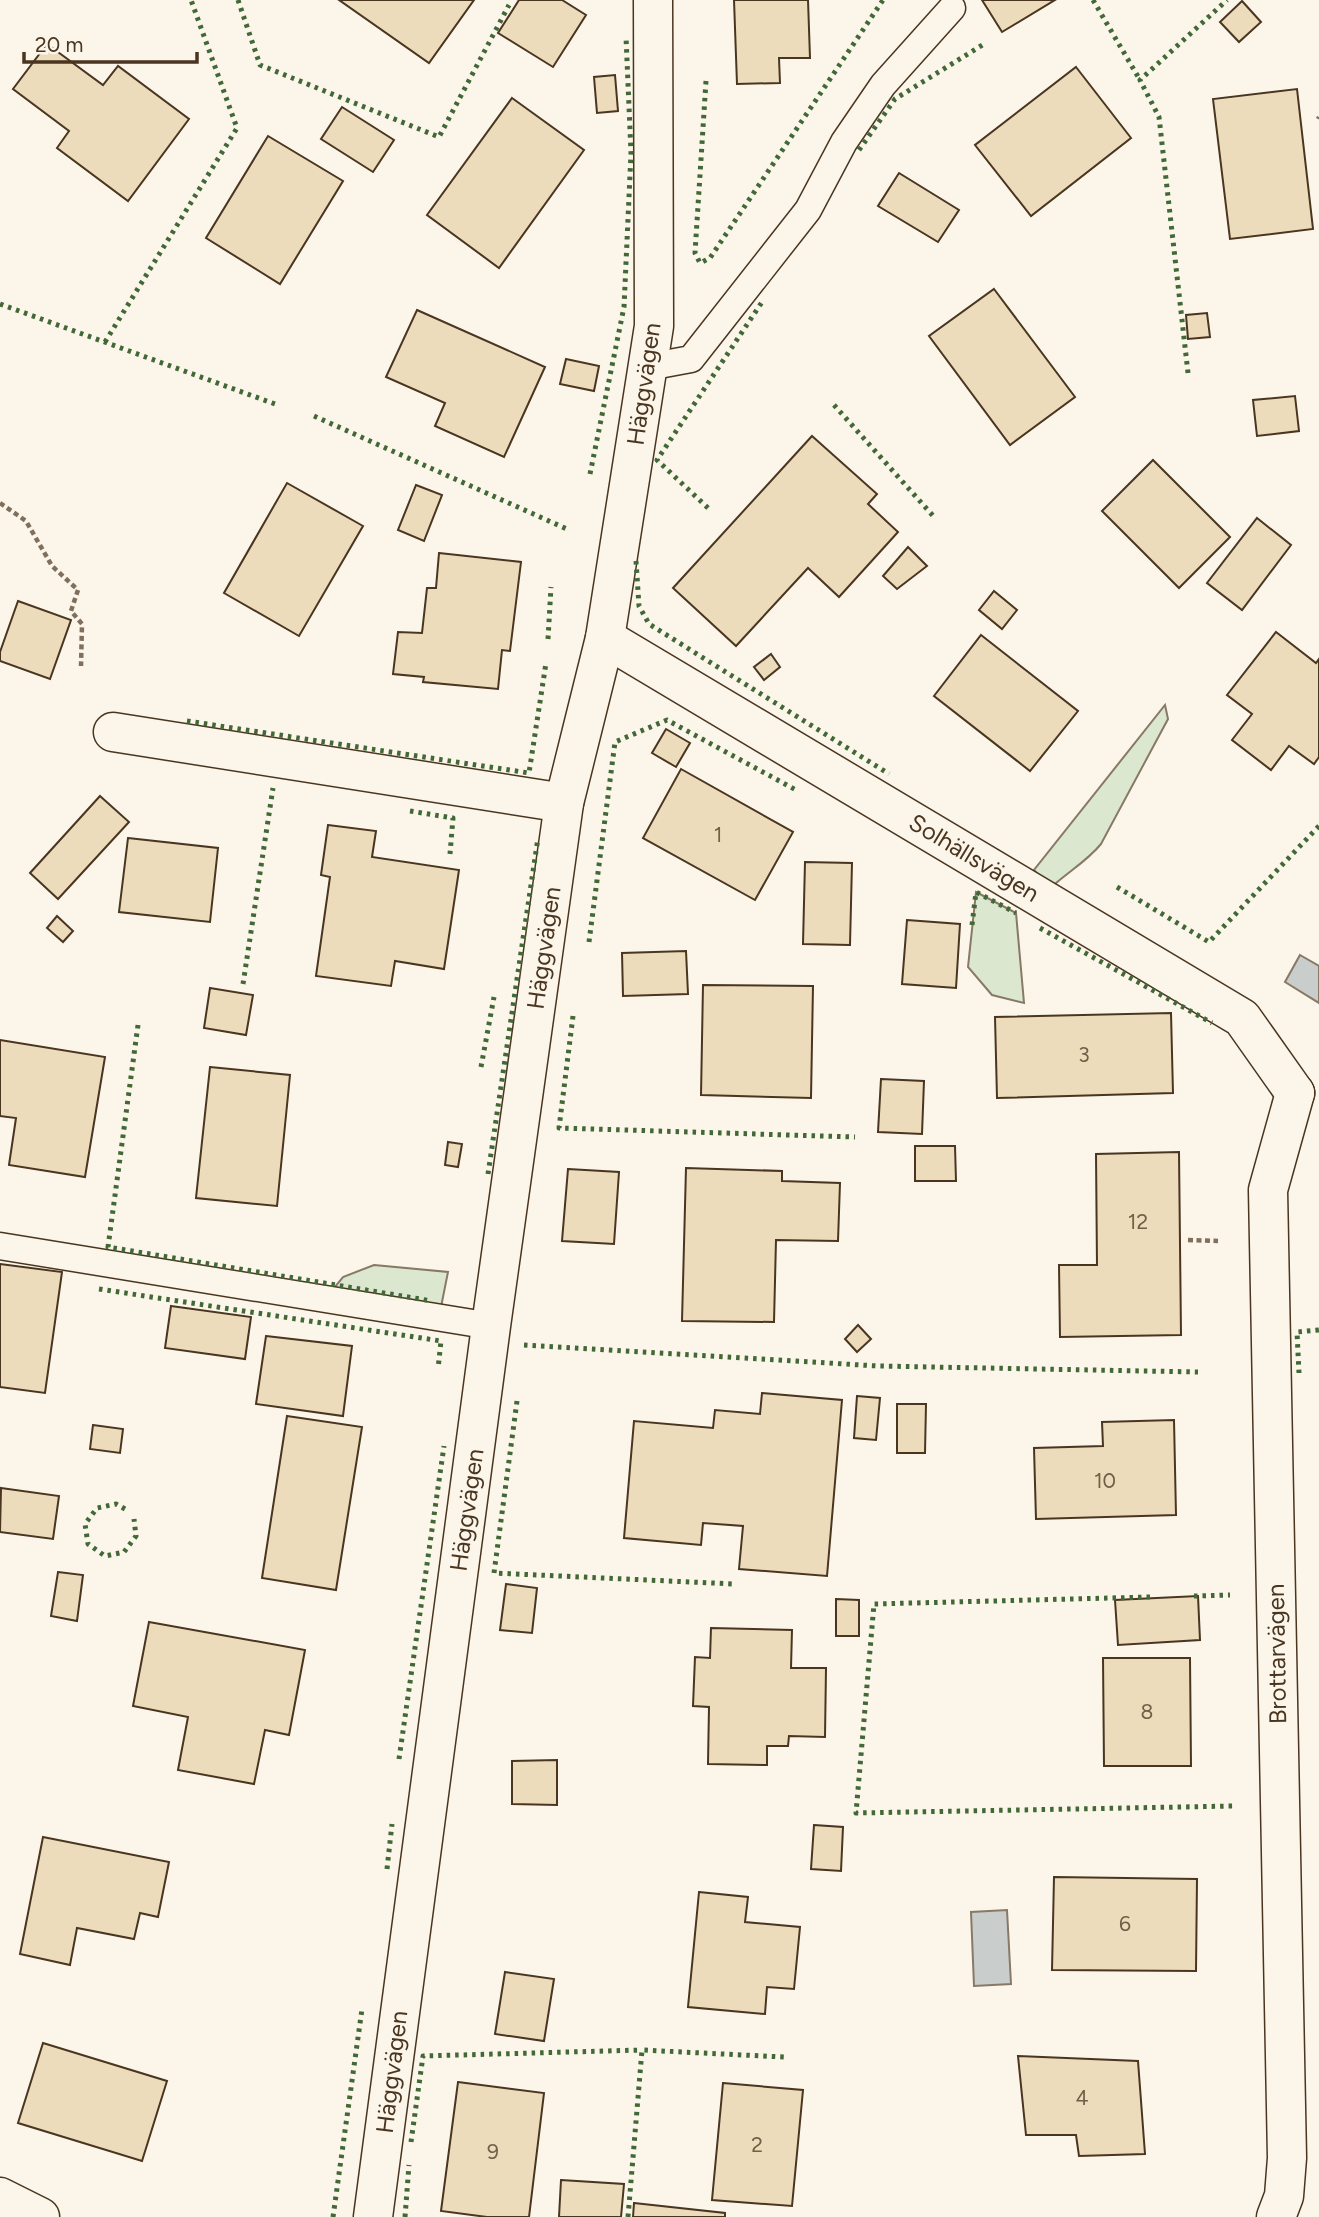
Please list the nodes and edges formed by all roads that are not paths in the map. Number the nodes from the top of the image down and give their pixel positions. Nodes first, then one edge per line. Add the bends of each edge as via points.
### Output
1 (653, 0) edge
2 (952, 8) dead end
3 (648, 367) junction
4 (605, 638) junction
5 (113, 732) dead end
6 (564, 803) junction
7 (1307, 1089) edge
8 (0, 1246) edge
9 (491, 1326) junction
10 (0, 2197) edge
11 (40, 2217) edge
12 (373, 2217) edge
13 (1276, 2217) edge

1 - 3 street, Häggvägen via 654,326
2 - 3 lane via 883,85 844,142 808,210 691,359
3 - 4 street, Häggvägen
4 - 6 street, Häggvägen
4 - 7 street, Solhällsvägen via 1242,1018
5 - 6 street
6 - 9 street, Häggvägen
7 - 13 street, Brottarvägen via 1268,1190 1287,2158 1284,2196
8 - 9 lane
9 - 12 street, Häggvägen
10 - 11 street

